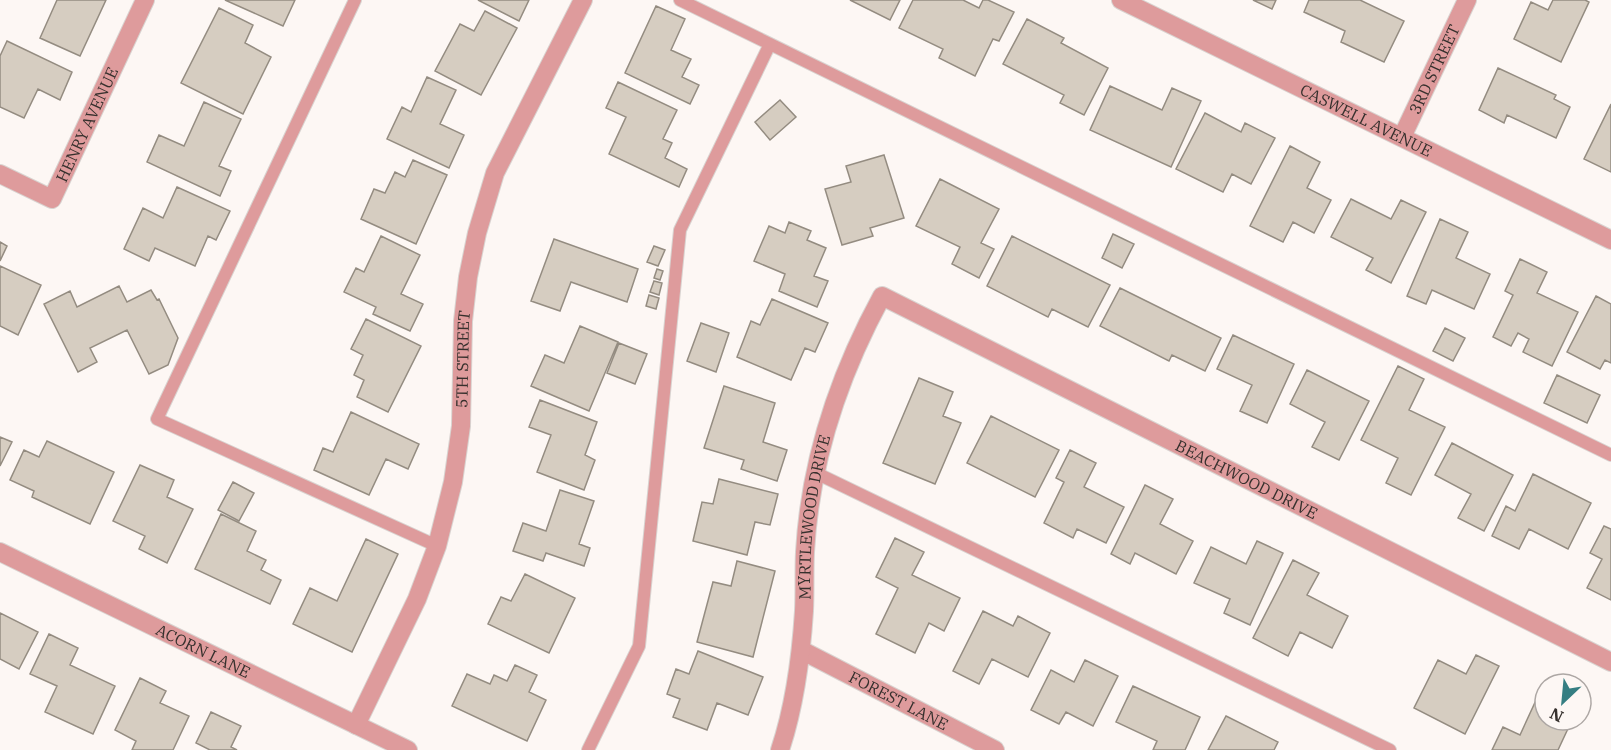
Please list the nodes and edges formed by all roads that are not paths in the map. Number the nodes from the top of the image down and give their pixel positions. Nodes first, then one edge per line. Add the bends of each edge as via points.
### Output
1 (146, 0) edge
2 (355, 0) edge
3 (583, 0) edge
4 (680, 0) edge
5 (1121, 0) edge
6 (1467, 0) edge
7 (770, 44) junction
8 (1401, 137) junction
9 (0, 174) edge
10 (1611, 240) edge
11 (882, 296) joint
12 (1611, 455) edge
13 (816, 473) junction
14 (437, 546) junction
15 (0, 552) edge
16 (801, 650) junction
17 (1611, 662) edge
18 (356, 725) junction
19 (408, 750) edge
20 (588, 750) edge
21 (780, 750) edge
22 (994, 750) edge
23 (1390, 750) edge

1 - 9 street, HENRY AVENUE via 52,199
2 - 14 lane via 157,418
3 - 14 street, 5TH STREET via 495,174 477,233 463,321 461,426 453,482
4 - 7 lane
5 - 8 street, CASWELL AVENUE
6 - 8 street, 3RD STREET
7 - 12 lane
7 - 20 lane via 680,230 639,646
8 - 10 street, CASWELL AVENUE
11 - 13 street, MYRTLEWOOD DRIVE via 840,386
11 - 17 street, BEACHWOOD DRIVE
13 - 16 street, MYRTLEWOOD DRIVE via 805,551
13 - 23 lane
14 - 18 street, 5TH STREET via 417,599
15 - 18 street, ACORN LANE
16 - 21 street, MYRTLEWOOD DRIVE
16 - 22 street, FOREST LANE
18 - 19 street, ACORN LANE

